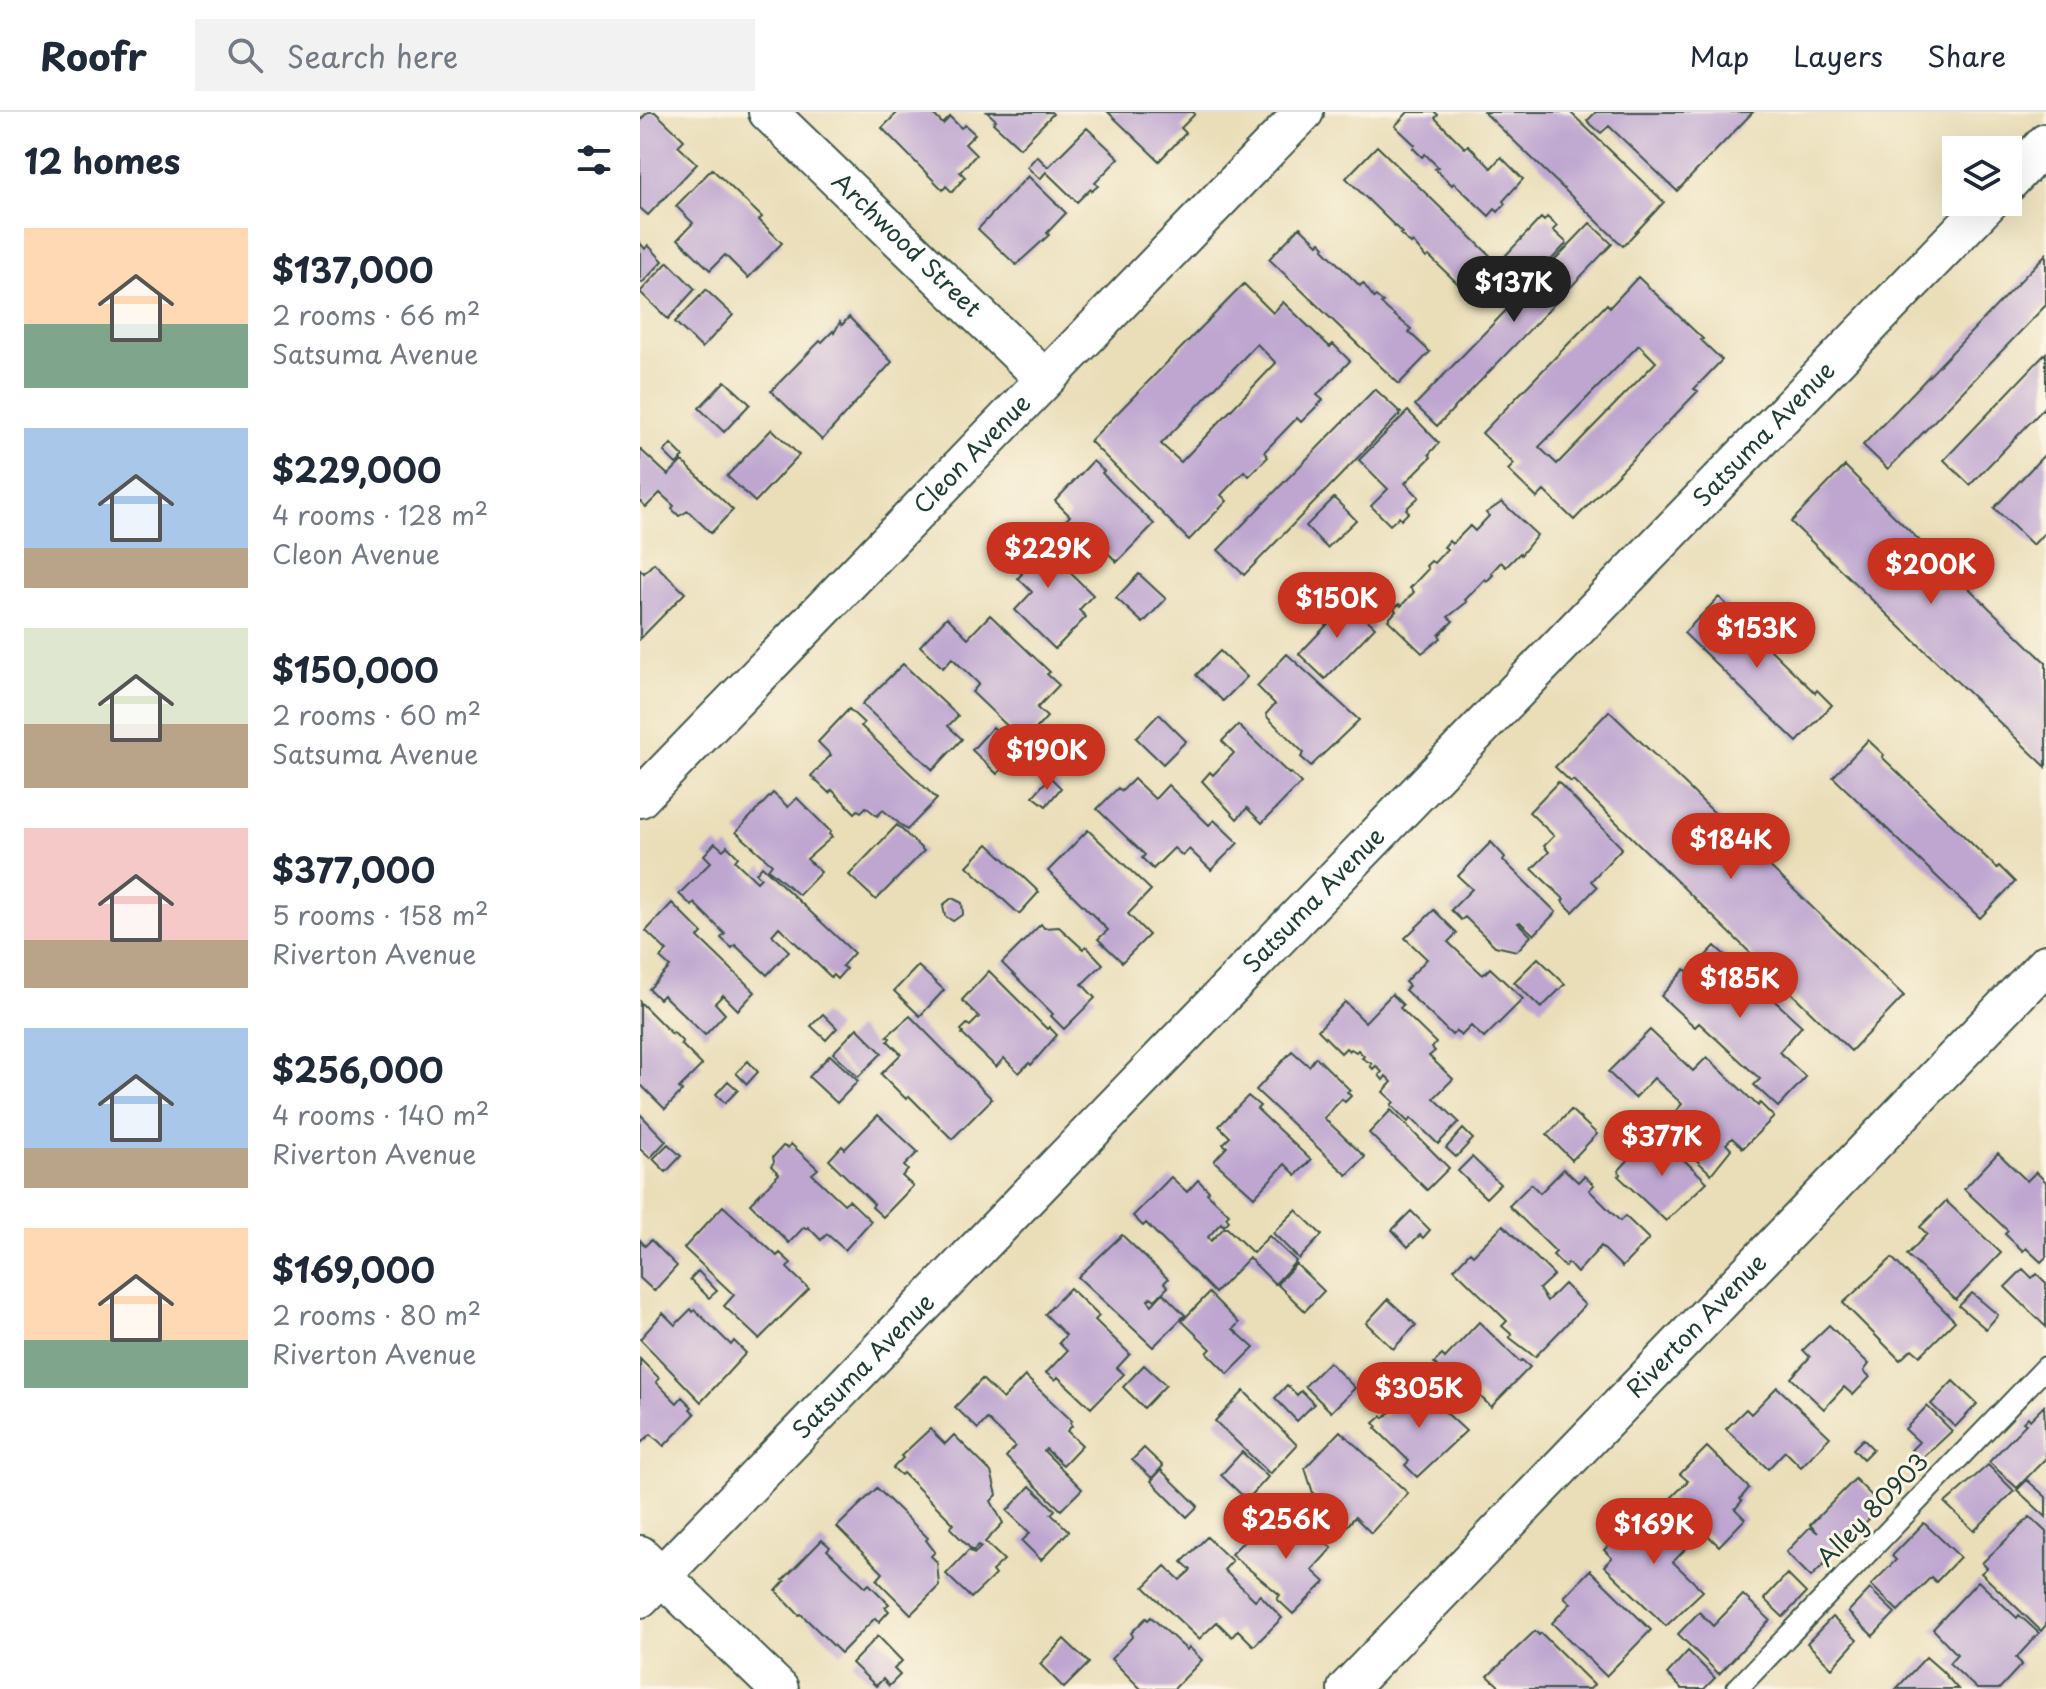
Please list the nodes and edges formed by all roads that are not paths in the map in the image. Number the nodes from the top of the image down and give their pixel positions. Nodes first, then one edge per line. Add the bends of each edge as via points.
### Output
1 (768, 112) edge
2 (1304, 112) edge
3 (2046, 143) edge
4 (2022, 168) edge
5 (1975, 216) edge
6 (1045, 379) junction
7 (640, 798) edge
8 (2046, 964) edge
9 (2046, 1367) edge
10 (647, 1576) edge
11 (779, 1689) edge
12 (1347, 1689) edge
13 (1737, 1689) edge

1 - 6 street, Archwood Street
2 - 6 street, Cleon Avenue
3 - 4 street
5 - 10 street, Satsuma Avenue
6 - 7 street, Cleon Avenue
8 - 12 street, Riverton Avenue
9 - 13 lane, Alley 80903
10 - 11 street

